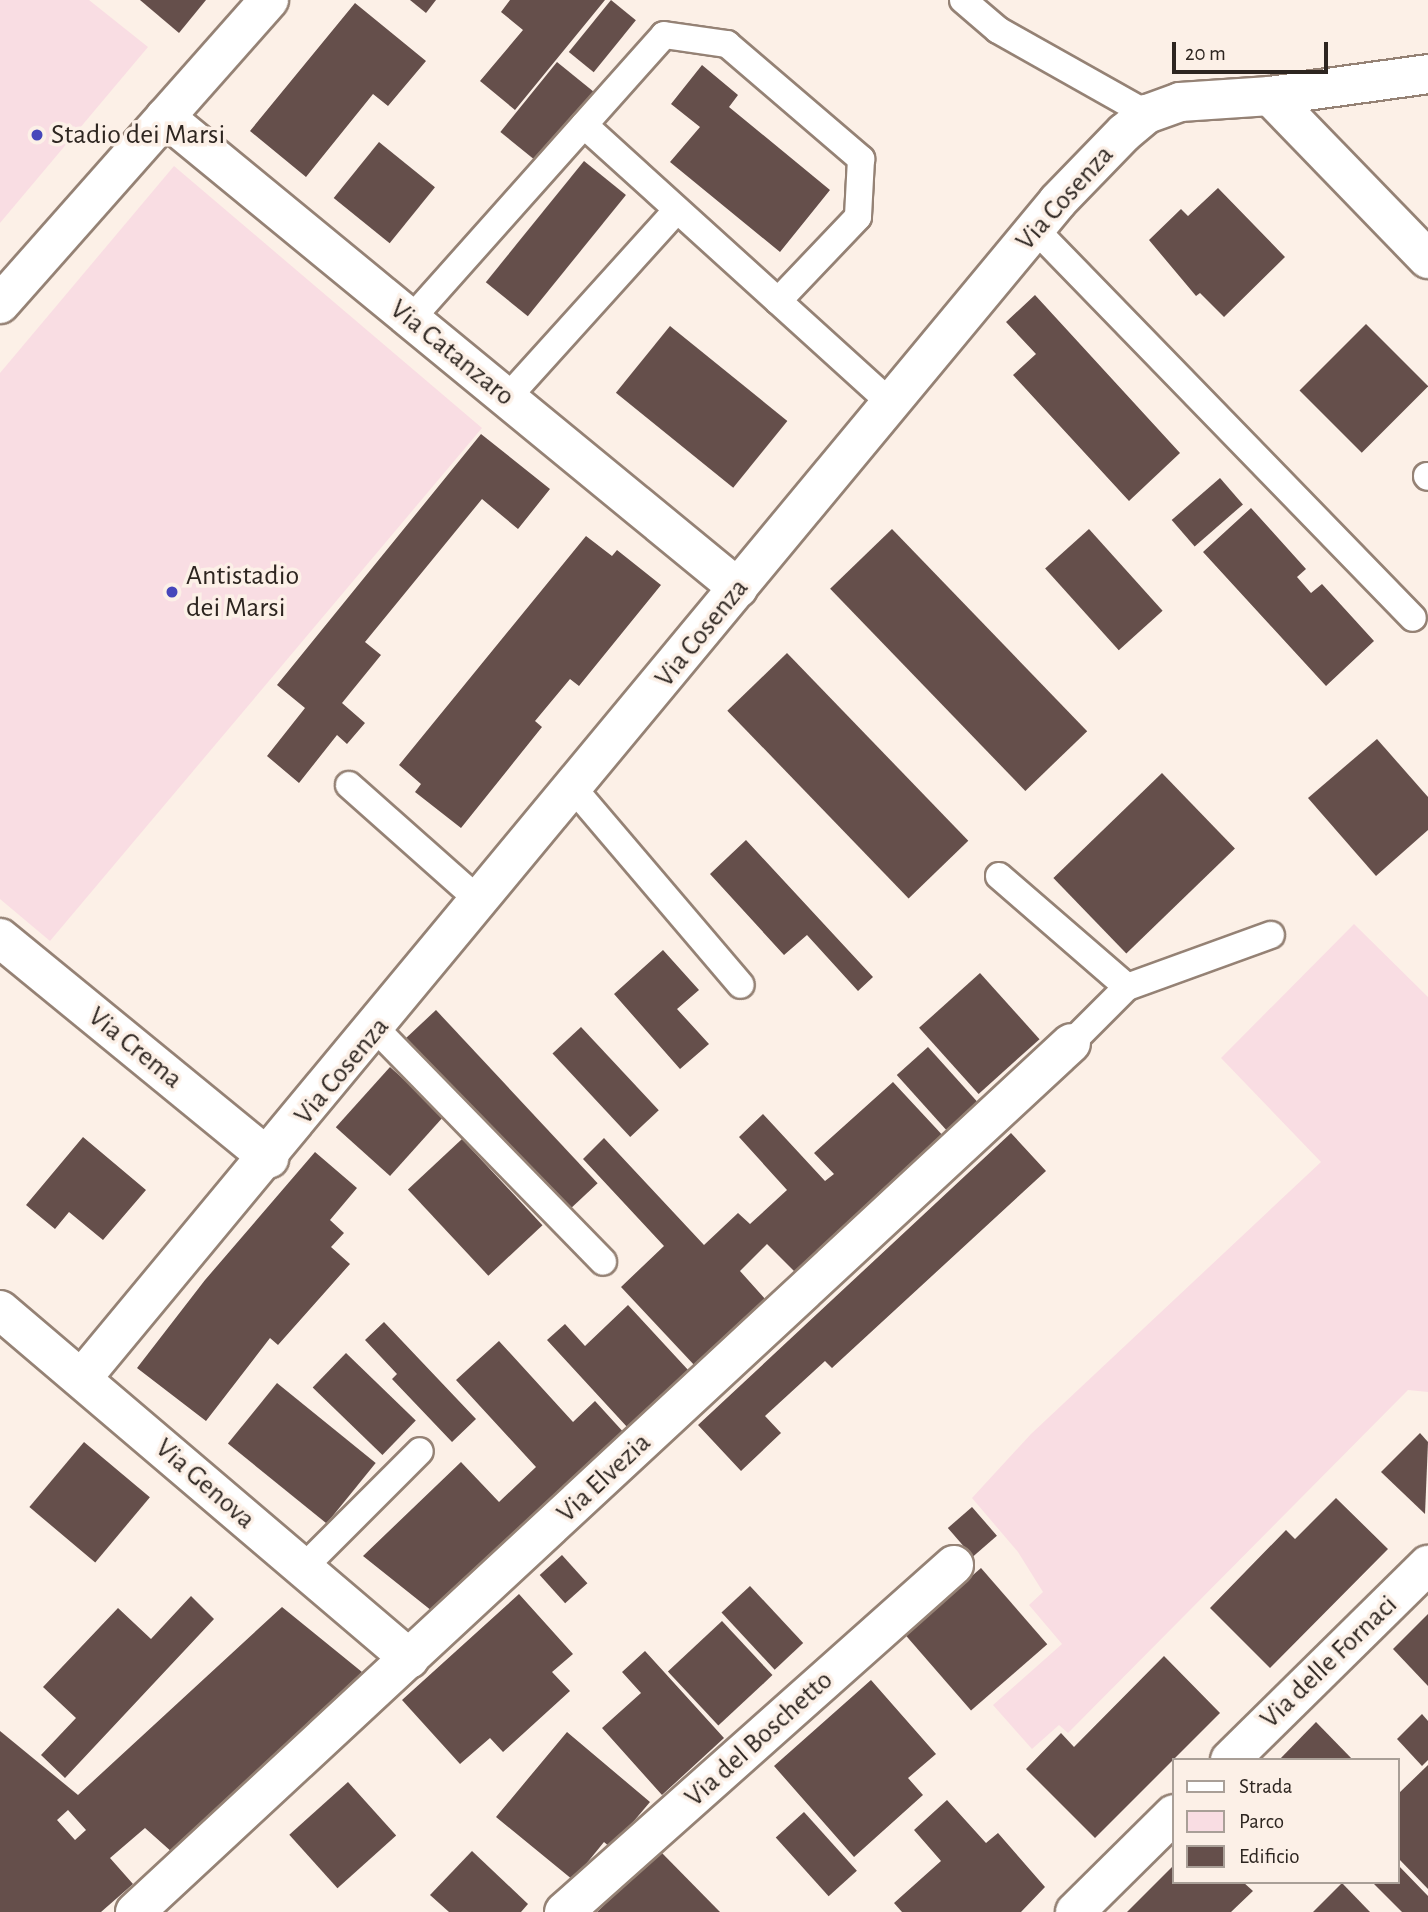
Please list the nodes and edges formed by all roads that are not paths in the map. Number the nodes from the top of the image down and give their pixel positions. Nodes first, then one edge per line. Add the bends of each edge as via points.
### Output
1 (269, 0) edge
2 (963, 0) edge
3 (1428, 74) edge
4 (1270, 96) junction
5 (1147, 114) junction
6 (165, 117) junction
7 (584, 125) junction
8 (677, 210) junction
9 (1035, 229) junction
10 (1428, 259) edge
11 (778, 301) junction
12 (0, 304) edge
13 (411, 319) junction
14 (507, 398) junction
15 (891, 403) junction
16 (738, 589) junction
17 (1413, 618) dead end
18 (349, 785) dead end
19 (574, 789) junction
20 (999, 876) dead end
21 (481, 902) junction
22 (1271, 936) dead end
23 (0, 938) edge
24 (741, 985) dead end
25 (1127, 987) junction
26 (376, 1029) junction
27 (1071, 1043) joint
28 (269, 1158) junction
29 (603, 1262) dead end
30 (0, 1310) edge
31 (82, 1378) junction
32 (420, 1451) dead end
33 (954, 1565) dead end
34 (1428, 1565) edge
35 (303, 1568) junction
36 (410, 1659) junction
37 (1232, 1758) edge
38 (1172, 1816) edge
39 (135, 1912) edge
40 (564, 1912) edge
41 (1075, 1912) edge

1 - 6 street
2 - 5 lane via 998,30
3 - 4 street, Via Cosenza
4 - 5 street, Via Cosenza via 1180,102
4 - 10 street
5 - 9 street, Via Cosenza
6 - 12 street
6 - 13 street, Via Catanzaro
7 - 8 lane
7 - 11 lane via 664,35 727,44 861,159 858,217
7 - 13 lane
8 - 11 lane
8 - 14 lane
9 - 15 street, Via Cosenza
9 - 17 lane
11 - 15 lane
13 - 14 street, Via Catanzaro
14 - 16 street, Via Catanzaro
15 - 16 street, Via Cosenza
16 - 19 street, Via Cosenza
18 - 21 lane
19 - 21 street, Via Cosenza
19 - 24 lane
20 - 25 lane
21 - 26 street, Via Cosenza
22 - 25 lane
23 - 28 street, Via Crema
25 - 27 lane
26 - 28 street, Via Cosenza
26 - 29 lane
27 - 36 street, Via Elvezia
28 - 31 street, Via Cosenza
30 - 31 street, Via Genova
31 - 35 street, Via Genova
32 - 35 lane
33 - 40 street, Via del Boschetto
34 - 37 street, Via delle Fornaci
35 - 36 street, Via Genova
36 - 39 street, Via Elvezia
38 - 41 street

